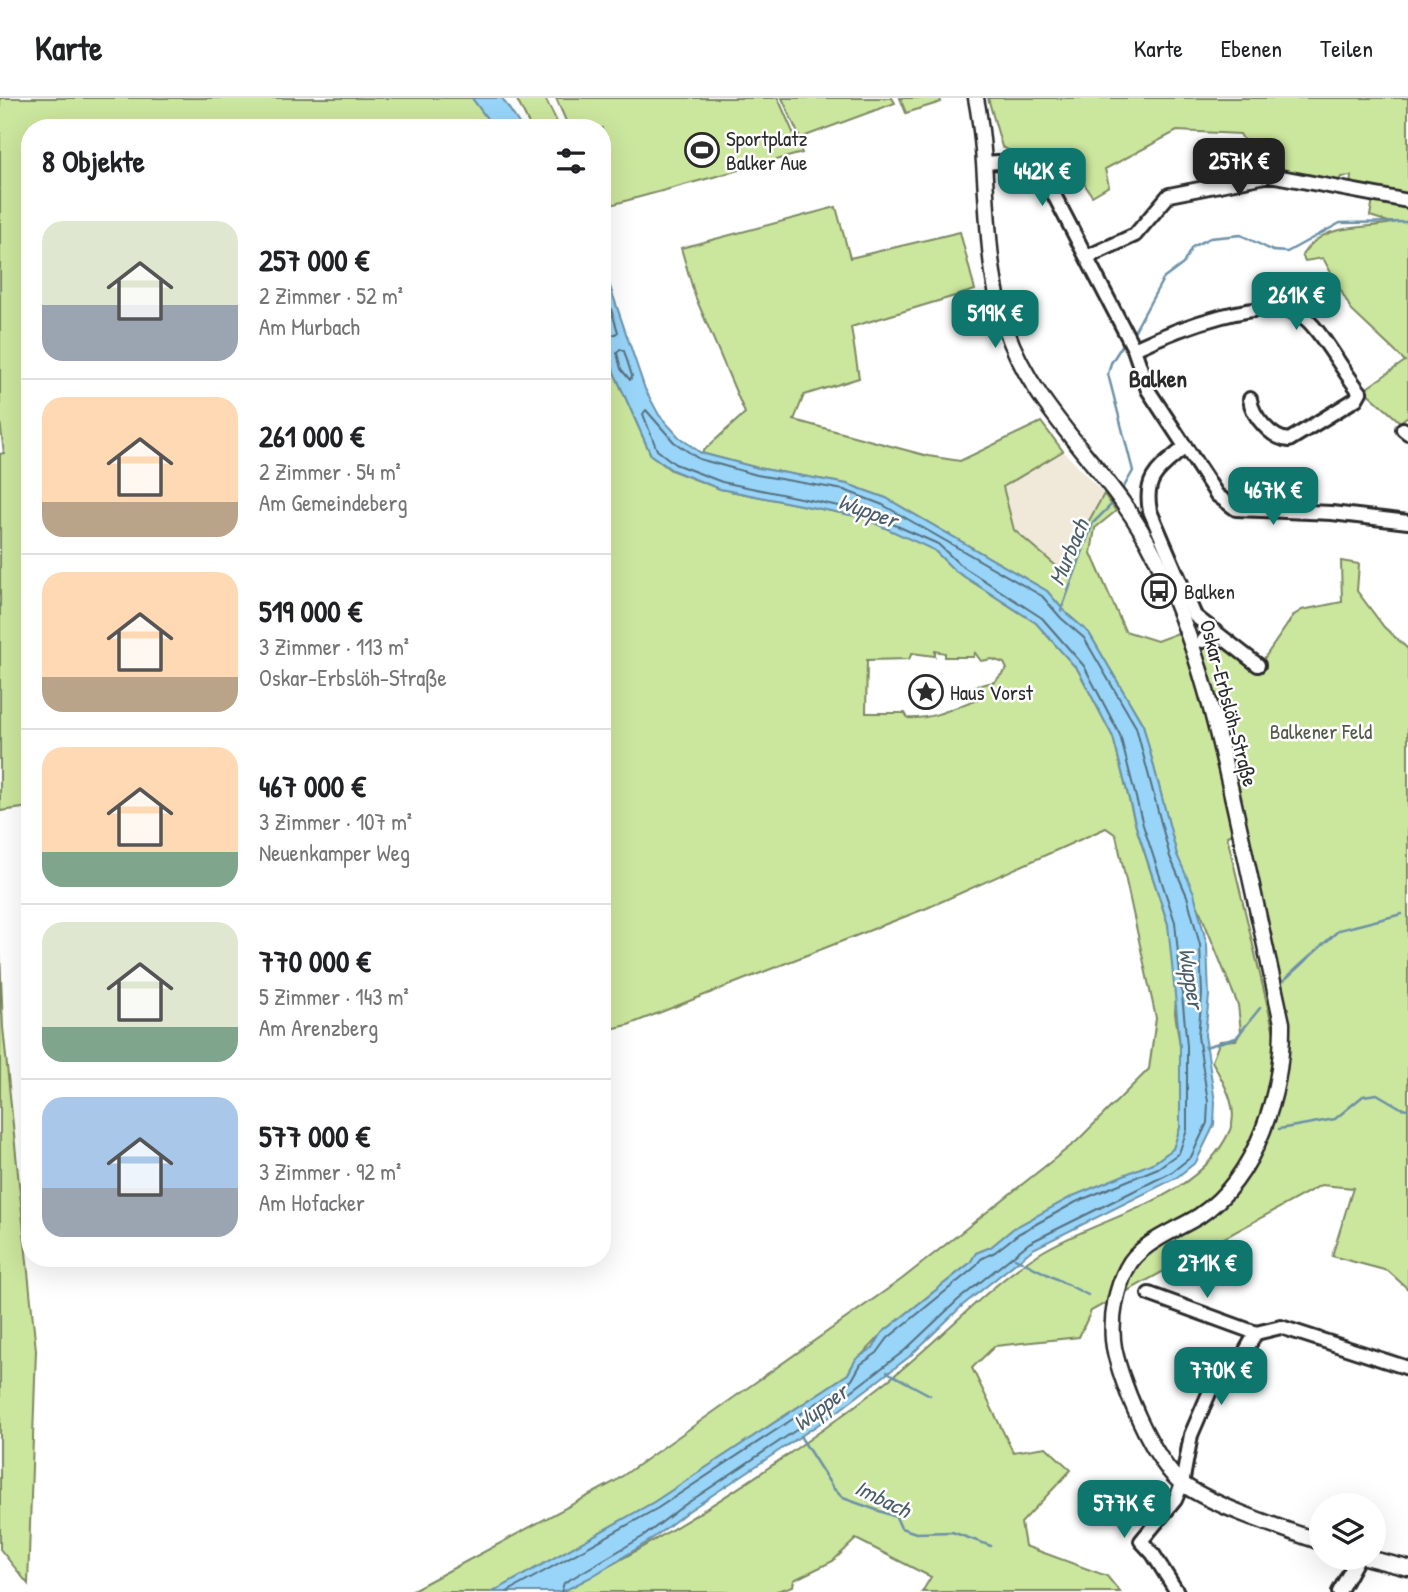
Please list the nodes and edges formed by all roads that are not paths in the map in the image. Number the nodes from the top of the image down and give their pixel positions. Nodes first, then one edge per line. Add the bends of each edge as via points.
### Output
1 (976, 98) edge
2 (986, 163) junction
3 (1408, 201) edge
4 (1087, 257) junction
5 (1134, 349) junction
6 (1250, 399) dead end
7 (1185, 447) junction
8 (1408, 522) edge
9 (1212, 630) junction
10 (1203, 641) dead end
11 (1258, 665) dead end
12 (1149, 1294) dead end
13 (1256, 1333) junction
14 (1408, 1368) edge
15 (1182, 1484) junction
16 (1309, 1537) edge
17 (1386, 1562) edge
18 (1408, 1568) edge
19 (1351, 1570) edge
20 (1177, 1592) edge
21 (1339, 1592) edge

1 - 2 main road, Oskar-Erbslöh-Straße
2 - 4 street via 1024,167 1053,193
2 - 15 main road, Oskar-Erbslöh-Straße via 993,268 1010,340 1042,399 1121,497 1170,586 1204,677 1276,995 1282,1037 1275,1087 1240,1175 1209,1209 1138,1254 1127,1268 1114,1304 1113,1341 1128,1390 1152,1446
3 - 4 street via 1270,175 1169,195 1135,236
4 - 5 street
5 - 6 street via 1230,314 1284,308 1308,320 1360,392 1356,399 1289,440 1281,440 1263,423 1251,409
5 - 7 street via 1149,390
7 - 8 street via 1217,495 1236,509
7 - 9 street via 1153,475 1146,493 1164,550 1195,616
9 - 10 street
9 - 11 street
12 - 13 street
13 - 14 street via 1282,1327
13 - 15 street via 1241,1359 1210,1391 1191,1435
15 - 16 main road
15 - 20 street via 1175,1500 1141,1541
17 - 18 main road
19 - 21 street

